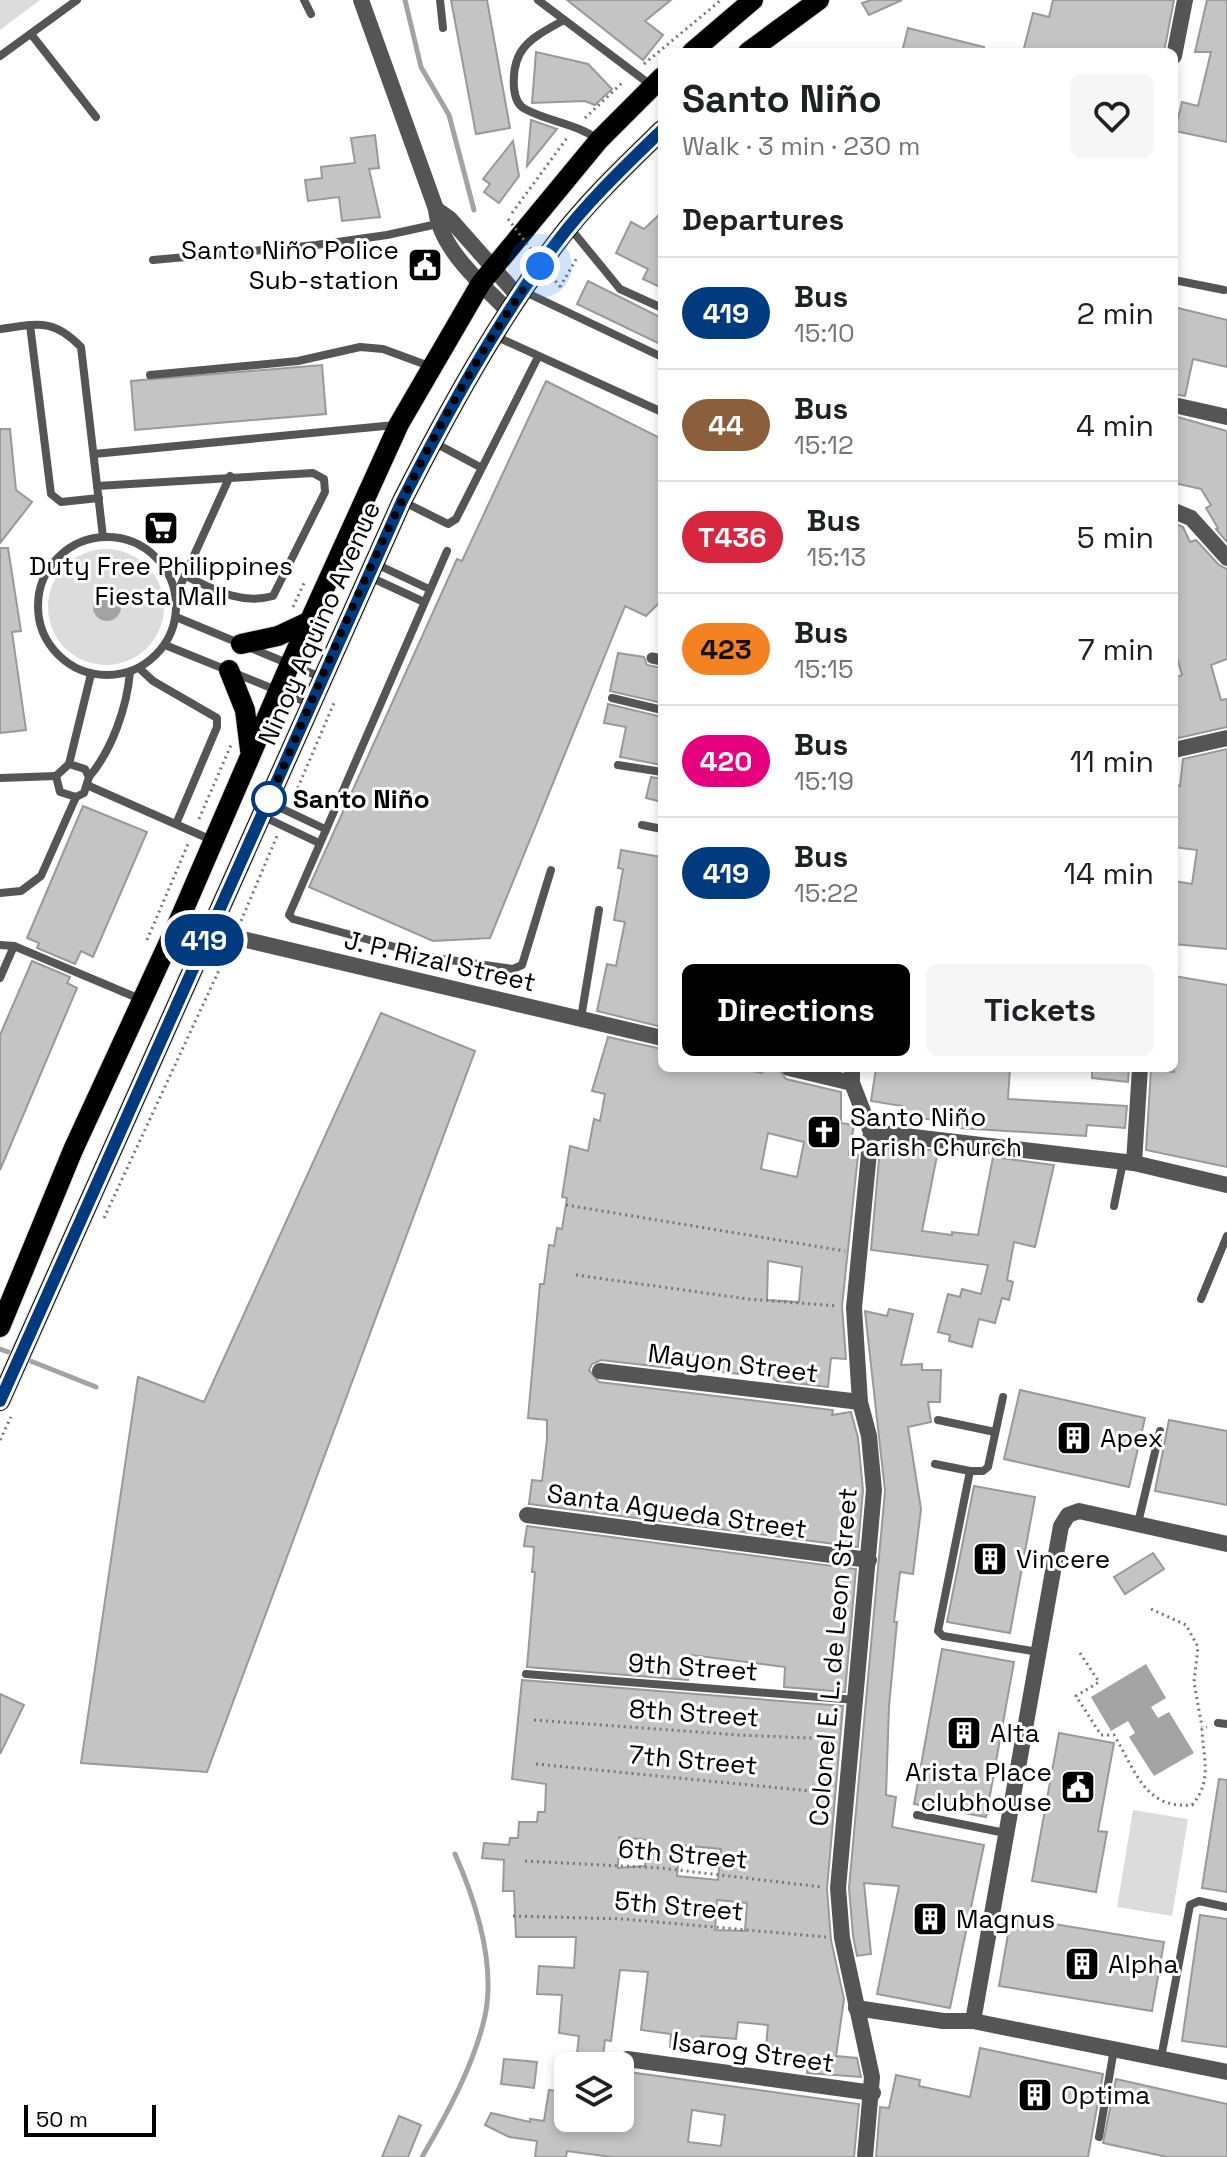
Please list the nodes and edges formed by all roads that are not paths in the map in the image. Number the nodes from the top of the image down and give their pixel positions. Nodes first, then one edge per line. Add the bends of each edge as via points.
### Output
1 (77, 0) edge
2 (304, 0) edge
3 (361, 0) edge
4 (440, 0) edge
5 (538, 0) edge
6 (819, 0) edge
7 (1185, 0) edge
8 (746, 3) edge
9 (311, 14) dead end
10 (564, 20) junction
11 (443, 28) dead end
12 (31, 34) junction
13 (696, 48) edge
14 (753, 48) edge
15 (1176, 48) edge
16 (0, 56) edge
17 (657, 82) edge
18 (96, 117) dead end
19 (658, 134) edge
20 (599, 140) junction
21 (441, 218) junction
22 (570, 227) junction
23 (153, 260) dead end
24 (487, 276) junction
25 (1178, 281) edge
26 (1224, 290) dead end
27 (516, 299) junction
28 (658, 306) edge
29 (30, 325) junction
30 (0, 329) edge
31 (492, 335) junction
32 (658, 355) edge
33 (538, 357) junction
34 (432, 367) junction
35 (150, 375) dead end
36 (1178, 406) edge
37 (658, 410) edge
38 (1227, 417) edge
39 (399, 424) junction
40 (433, 441) junction
41 (94, 454) junction
42 (480, 467) junction
43 (230, 476) junction
44 (97, 486) junction
45 (99, 498) junction
46 (402, 501) junction
47 (1178, 513) edge
48 (103, 537) junction
49 (447, 551) dead end
50 (1227, 558) edge
51 (372, 570) junction
52 (186, 576) junction
53 (429, 589) junction
54 (176, 595) junction
55 (424, 602) junction
56 (176, 617) junction
57 (310, 621) junction
58 (241, 644) junction
59 (165, 645) junction
60 (290, 664) junction
61 (134, 670) junction
62 (229, 670) junction
63 (91, 674) junction
64 (323, 678) junction
65 (279, 690) junction
66 (612, 698) dead end
67 (311, 704) junction
68 (658, 709) edge
69 (1227, 738) edge
70 (1178, 749) edge
71 (250, 756) junction
72 (69, 764) junction
73 (618, 765) dead end
74 (658, 771) edge
75 (56, 776) junction
76 (0, 778) edge
77 (89, 782) junction
78 (76, 797) junction
79 (264, 809) junction
80 (176, 824) junction
81 (642, 825) dead end
82 (658, 828) edge
83 (325, 829) junction
84 (214, 841) junction
85 (319, 843) junction
86 (551, 870) dead end
87 (0, 893) edge
88 (599, 910) dead end
89 (181, 916) junction
90 (208, 929) junction
91 (0, 945) edge
92 (14, 946) junction
93 (0, 978) edge
94 (143, 1000) junction
95 (581, 1019) junction
96 (658, 1037) edge
97 (825, 1072) edge
98 (1139, 1072) edge
99 (852, 1075) edge
100 (871, 1132) junction
101 (1128, 1163) junction
102 (1227, 1185) edge
103 (1114, 1206) dead end
104 (1227, 1236) edge
105 (1201, 1299) dead end
106 (0, 1326) edge
107 (600, 1371) dead end
108 (1003, 1397) dead end
109 (0, 1401) edge
110 (860, 1402) junction
111 (938, 1420) dead end
112 (1160, 1431) dead end
113 (995, 1432) junction
114 (935, 1464) dead end
115 (970, 1471) junction
116 (527, 1515) dead end
117 (1138, 1523) junction
118 (1227, 1544) edge
119 (869, 1560) junction
120 (1038, 1652) junction
121 (526, 1674) dead end
122 (856, 1700) junction
123 (917, 1815) dead end
124 (1005, 1833) junction
125 (1227, 1907) edge
126 (856, 2008) junction
127 (973, 2021) junction
128 (1115, 2048) junction
129 (1161, 2058) junction
130 (634, 2060) edge
131 (1227, 2072) edge
132 (873, 2093) junction
133 (1099, 2137) dead end
134 (865, 2157) edge

1 - 12 lane
2 - 9 lane
3 - 21 street
4 - 11 lane
5 - 10 lane
6 - 14 main road
7 - 15 street
8 - 13 main road
10 - 17 lane
10 - 20 lane via 536,35 514,61 515,98 523,108 585,129
12 - 16 lane
12 - 18 lane
17 - 20 main road, Ninoy Aquino Avenue
19 - 22 main road, Ninoy Aquino Avenue
20 - 24 main road, Ninoy Aquino Avenue
21 - 23 lane via 316,245
21 - 24 street
22 - 27 main road, Ninoy Aquino Avenue
22 - 28 lane via 620,289
24 - 27 street
24 - 34 main road, Ninoy Aquino Avenue
25 - 26 lane
27 - 31 main road, Ninoy Aquino Avenue
27 - 32 lane
29 - 30 lane
29 - 41 lane via 65,330 81,347
29 - 45 lane via 51,494 61,502
31 - 33 lane
31 - 40 main road, Ninoy Aquino Avenue
33 - 37 lane
33 - 42 lane
34 - 35 lane via 383,349 360,347 298,361
34 - 39 main road, Ninoy Aquino Avenue
36 - 38 street
39 - 41 lane
39 - 57 main road, Ninoy Aquino Avenue
40 - 42 lane
40 - 46 main road, Ninoy Aquino Avenue
41 - 44 lane
42 - 46 lane via 452,523
43 - 44 lane
43 - 52 lane
43 - 52 lane via 313,473 326,485 273,596 255,601 227,595
44 - 45 lane
45 - 48 lane
46 - 51 main road, Ninoy Aquino Avenue
47 - 50 street via 1191,518
48 - 54 lane via 121,538 154,555 169,573
48 - 63 lane via 83,541 51,564 38,600 38,620 57,655
49 - 53 lane
51 - 53 lane
51 - 55 lane
51 - 64 main road, Ninoy Aquino Avenue
52 - 54 lane
53 - 55 lane
54 - 56 lane
55 - 83 lane
56 - 58 lane
56 - 59 lane
57 - 58 main road via 278,636
57 - 60 main road, Ninoy Aquino Avenue
58 - 60 lane
59 - 61 lane
59 - 62 lane
60 - 64 lane
60 - 65 main road, Ninoy Aquino Avenue
61 - 63 lane
61 - 77 lane
61 - 80 lane via 217,718
62 - 65 lane
62 - 71 main road via 245,710
63 - 72 lane
64 - 67 main road, Ninoy Aquino Avenue
65 - 67 lane
65 - 71 main road, Ninoy Aquino Avenue
66 - 68 lane
67 - 79 main road, Ninoy Aquino Avenue
69 - 70 street
71 - 84 main road, Ninoy Aquino Avenue
72 - 75 lane
72 - 77 lane via 85,769
73 - 74 lane
75 - 76 lane
75 - 78 lane via 60,792
77 - 78 lane
77 - 80 lane
78 - 87 lane via 41,876 21,891
79 - 83 lane
79 - 85 lane
79 - 90 main road, Ninoy Aquino Avenue
80 - 84 lane
81 - 82 lane
83 - 85 lane
84 - 89 main road, Ninoy Aquino Avenue
85 - 86 lane via 289,909 293,919 435,958 513,969 522,965
88 - 95 lane
89 - 90 street, J. P. Rizal Street
89 - 94 main road, Ninoy Aquino Avenue
90 - 95 street, J. P. Rizal Street
90 - 109 main road, Ninoy Aquino Avenue
91 - 92 lane
92 - 93 lane
92 - 94 lane
94 - 106 main road, Ninoy Aquino Avenue
95 - 96 street, J. P. Rizal Street
97 - 99 street
98 - 101 street
99 - 100 street, Colonel E. L. de Leon Street
100 - 101 street
100 - 110 street, Colonel E. L. de Leon Street via 854,1308
101 - 102 street
101 - 103 lane
104 - 105 lane
107 - 110 street, Mayon Street
108 - 113 lane
110 - 119 street, Colonel E. L. de Leon Street via 874,1490
111 - 113 lane
112 - 117 lane
113 - 115 lane via 988,1467
114 - 115 lane
115 - 120 lane via 938,1631
116 - 119 street, Santa Agueda Street
117 - 118 street
117 - 120 street via 1079,1511 1068,1515 1061,1526
119 - 122 street, Colonel E. L. de Leon Street
120 - 124 street
121 - 122 lane, 9th Street
122 - 126 street, Colonel E. L. de Leon Street via 838,1888
123 - 124 lane
124 - 127 street
125 - 129 lane via 1199,1901 1190,1905
126 - 127 street
126 - 132 street, Colonel E. L. de Leon Street
127 - 128 street
128 - 129 street
128 - 133 lane
129 - 131 street
130 - 132 street, Isarog Street
132 - 134 street, Colonel E. L. de Leon Street

